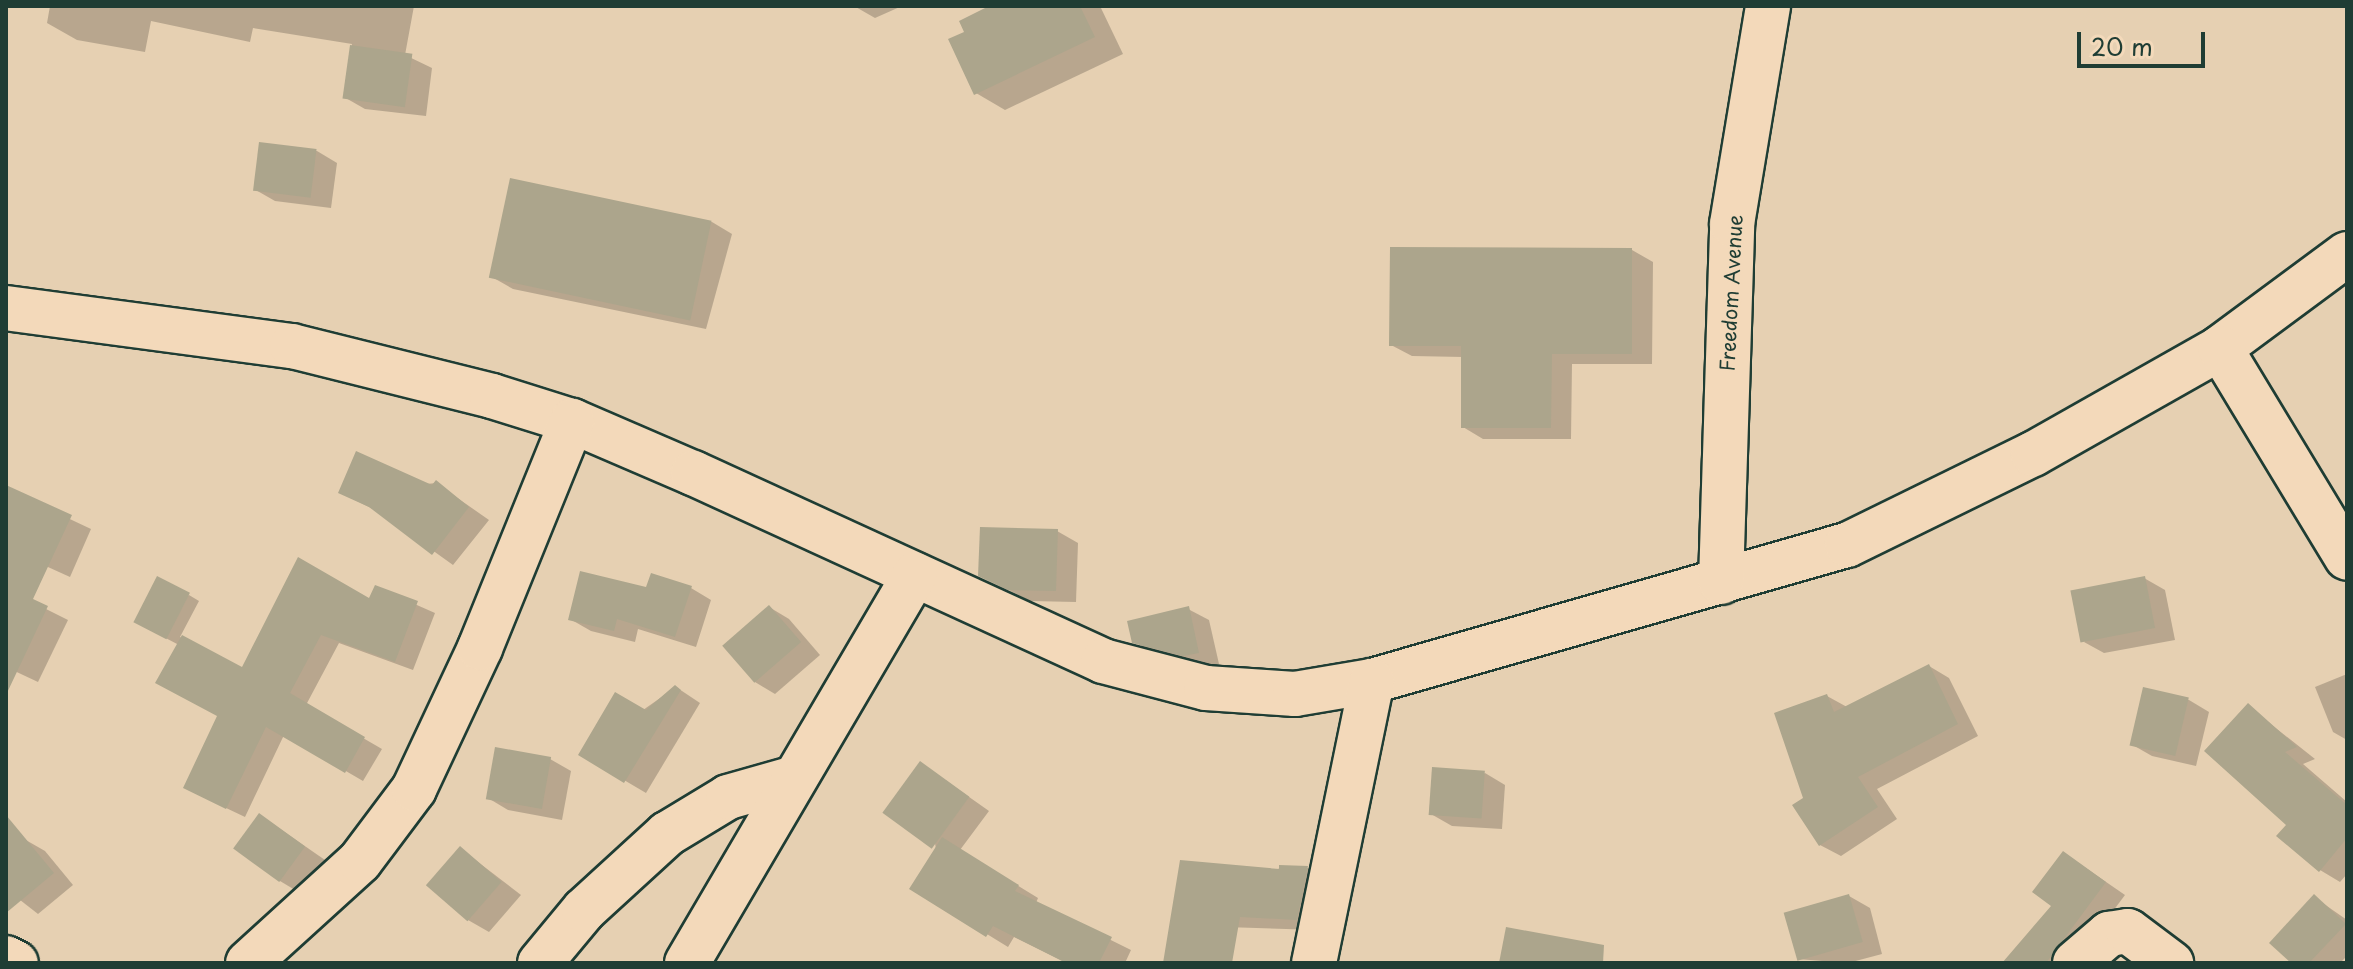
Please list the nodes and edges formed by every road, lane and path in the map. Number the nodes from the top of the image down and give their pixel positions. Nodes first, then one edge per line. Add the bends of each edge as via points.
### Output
1 (1768, 6) edge
2 (2347, 254) edge
3 (6, 308) edge
4 (2220, 348) junction
5 (572, 421) junction
6 (2347, 558) edge
7 (915, 575) junction
8 (1721, 582) junction
9 (1372, 681) junction
10 (791, 779) junction
11 (6, 958) edge
12 (16, 963) edge
13 (248, 963) edge
14 (540, 963) edge
15 (687, 963) edge
16 (1314, 963) edge
17 (2075, 963) edge
18 (2171, 963) edge

1 - 8 street, Freedom Avenue via 1732,224
2 - 4 street
3 - 5 street via 292,346
4 - 6 street
4 - 8 street via 2033,454 1847,545
5 - 7 street
5 - 13 street via 480,648 414,789 360,861
7 - 9 street via 1064,645 1152,676 1206,688 1295,694
7 - 10 street
8 - 9 street
9 - 16 street
10 - 14 street via 728,797 667,834 602,891
10 - 15 street
11 - 12 street
17 - 18 street via 2109,934 2128,931

